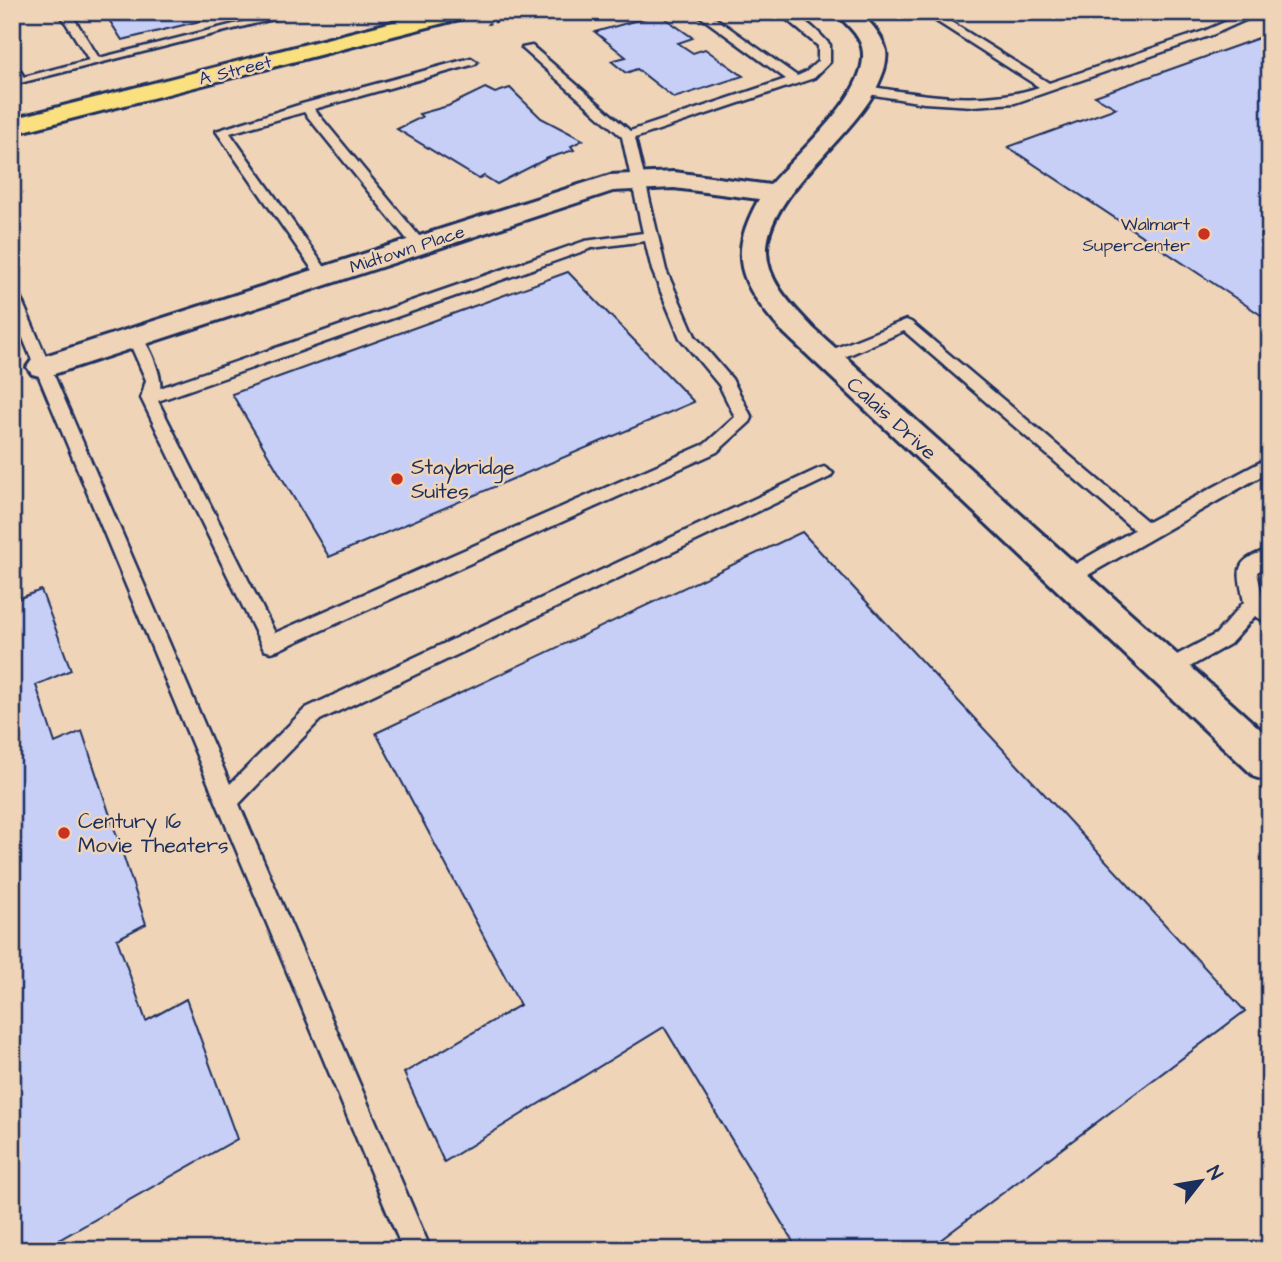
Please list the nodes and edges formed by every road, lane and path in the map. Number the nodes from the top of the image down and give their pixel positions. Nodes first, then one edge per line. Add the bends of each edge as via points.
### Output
1 (64, 12) edge
2 (296, 12) edge
3 (459, 12) edge
4 (699, 12) edge
5 (783, 12) edge
6 (846, 12) edge
7 (927, 12) edge
8 (1258, 12) edge
9 (416, 17) edge
10 (528, 48) dead end
11 (96, 62) junction
12 (471, 62) dead end
13 (12, 66) edge
14 (795, 80) junction
15 (1047, 87) junction
16 (866, 90) junction
17 (306, 107) junction
18 (12, 127) edge
19 (628, 136) junction
20 (639, 179) junction
21 (778, 195) junction
22 (651, 236) junction
23 (419, 245) junction
24 (324, 276) junction
25 (12, 294) edge
26 (135, 337) junction
27 (827, 358) junction
28 (43, 367) junction
29 (149, 398) junction
30 (1270, 463) edge
31 (824, 473) dead end
32 (1147, 531) junction
33 (1270, 556) edge
34 (1067, 578) junction
35 (1254, 604) junction
36 (1270, 617) edge
37 (1167, 670) junction
38 (1270, 764) edge
39 (228, 802) junction
40 (417, 1250) edge

1 - 11 lane
2 - 11 lane
3 - 9 main road, A Street
4 - 14 lane
5 - 14 lane via 824,45 824,62 810,75
6 - 16 street, Calais Drive via 874,49
7 - 15 lane
8 - 15 lane
9 - 18 main road, A Street
10 - 19 lane
11 - 13 lane via 20,81
12 - 17 lane
14 - 19 lane
15 - 16 lane via 1015,99 973,102
16 - 21 street, Calais Drive
17 - 23 lane
17 - 24 lane via 222,131
19 - 20 lane
20 - 21 street, Midtown Place via 708,181
20 - 22 lane
20 - 23 street, Midtown Place via 610,183
21 - 27 street, Calais Drive via 763,212 754,233 759,279 775,304
22 - 29 lane via 590,244
22 - 29 lane via 659,270 688,338 726,383 744,418 711,448 271,644
23 - 24 street, Midtown Place
24 - 26 street, Midtown Place
25 - 28 lane
26 - 28 street, Midtown Place
26 - 29 lane via 154,380
27 - 32 lane via 906,325
27 - 34 street, Calais Drive
28 - 39 lane
30 - 32 lane
31 - 39 lane via 313,714
32 - 34 lane
33 - 35 lane via 1247,569
34 - 37 street, Calais Drive
35 - 36 lane
35 - 37 lane via 1223,639
37 - 38 street, Calais Drive
39 - 40 lane

